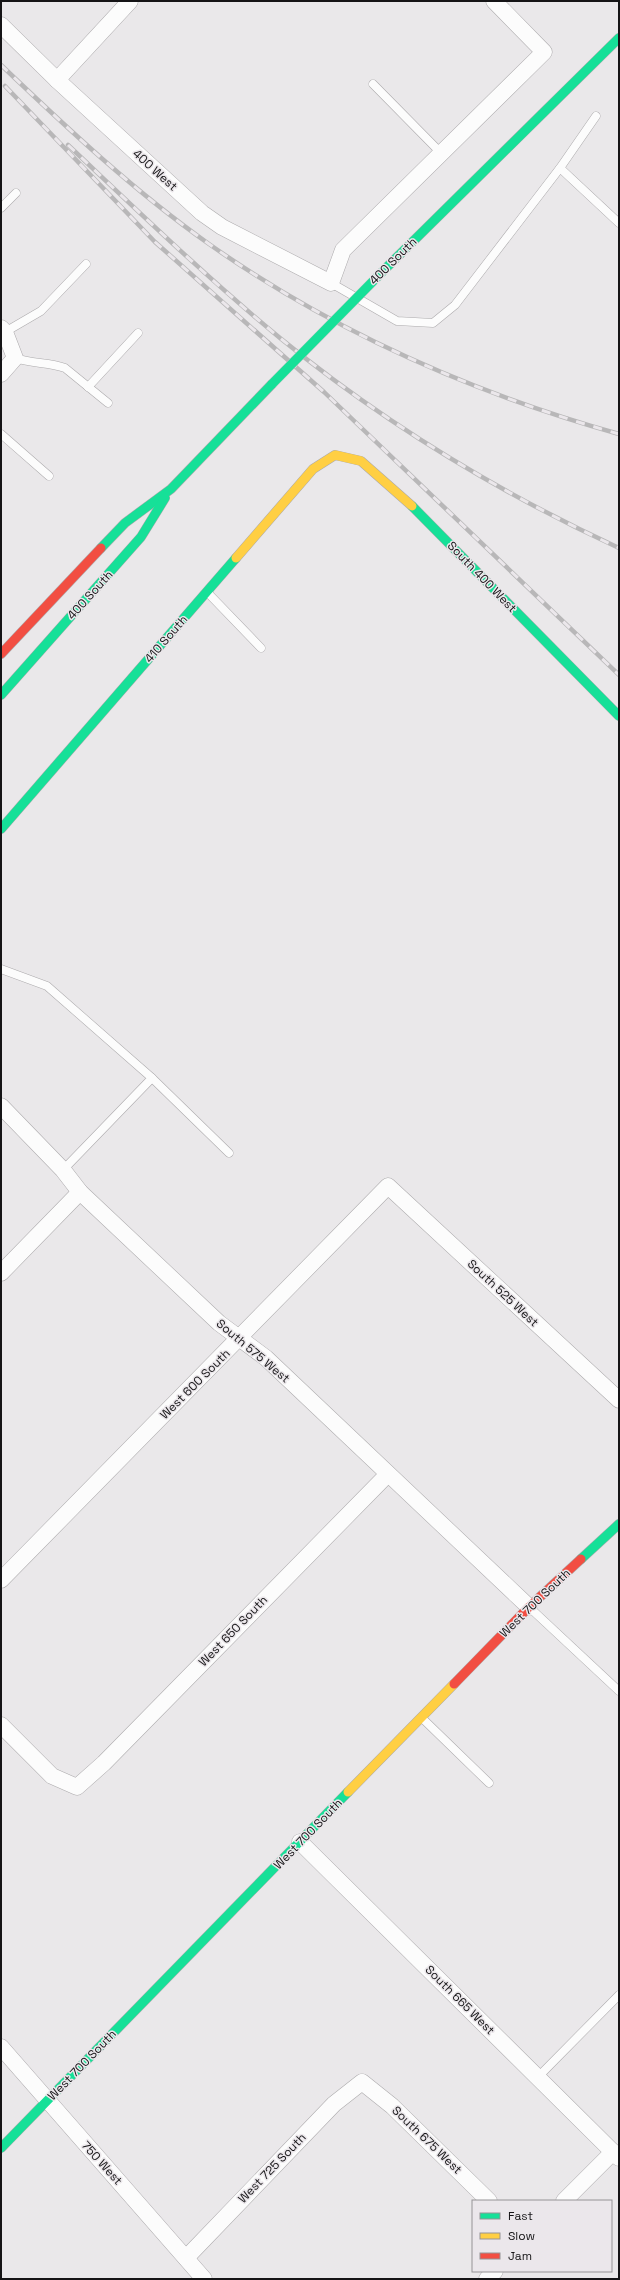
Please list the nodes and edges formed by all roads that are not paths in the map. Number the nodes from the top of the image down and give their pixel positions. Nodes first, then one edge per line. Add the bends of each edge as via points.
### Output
1 (130, 1) edge
2 (494, 1) edge
3 (1, 25) edge
4 (619, 38) edge
5 (56, 80) junction
6 (373, 84) dead end
7 (596, 116) dead end
8 (441, 153) junction
9 (560, 168) junction
10 (16, 194) dead end
11 (1, 208) edge
12 (619, 223) edge
13 (86, 264) dead end
14 (331, 283) junction
15 (3, 330) edge
16 (138, 333) dead end
17 (15, 358) junction
18 (1, 374) edge
19 (88, 387) junction
20 (108, 403) dead end
21 (1, 434) edge
22 (335, 455) joint
23 (48, 476) dead end
24 (171, 488) junction
25 (207, 592) junction
26 (261, 648) dead end
27 (1, 654) edge
28 (1, 695) edge
29 (619, 716) edge
30 (1, 829) edge
31 (1, 969) edge
32 (152, 1078) junction
33 (1, 1106) edge
34 (230, 1153) dead end
35 (63, 1170) junction
36 (388, 1186) joint
37 (80, 1192) junction
38 (1, 1273) edge
39 (240, 1338) junction
40 (619, 1400) edge
41 (388, 1474) junction
42 (619, 1524) edge
43 (1, 1580) edge
44 (529, 1607) junction
45 (619, 1691) edge
46 (421, 1718) junction
47 (1, 1725) edge
48 (489, 1783) dead end
49 (300, 1842) junction
50 (619, 1994) edge
51 (1, 2047) edge
52 (538, 2077) junction
53 (362, 2082) joint
54 (47, 2101) junction
55 (1, 2148) edge
56 (617, 2152) edge
57 (488, 2200) edge
58 (565, 2200) edge
59 (186, 2258) junction
60 (204, 2279) edge

1 - 5 street
2 - 8 street via 544,52
3 - 5 street, 400 West
4 - 24 street, 400 South, bridge via 386,268
5 - 14 street, 400 West via 202,213 222,227
6 - 8 lane
7 - 9 lane
8 - 14 street via 343,250
9 - 12 lane
9 - 14 lane via 455,305 433,323 397,321
10 - 11 lane
13 - 15 lane via 41,311
15 - 17 street
16 - 19 lane
17 - 18 street
17 - 19 lane via 65,368
19 - 20 lane
21 - 23 lane
22 - 25 street, 410 South via 313,469
22 - 29 street, South 400 West via 361,461 399,493
24 - 27 street, 400 South via 125,523
24 - 28 street, 400 South via 142,537
25 - 26 lane
25 - 30 street, 410 South
31 - 32 lane via 47,986
32 - 34 lane
32 - 35 lane
33 - 35 street, South 575 West
35 - 37 street, South 575 West
36 - 39 street, West 600 South
36 - 40 street, South 525 West
37 - 38 street
37 - 39 street, South 575 West via 219,1324
39 - 41 street, South 575 West via 266,1358
39 - 43 street, West 600 South
41 - 44 street, South 575 West
41 - 47 street, West 650 South via 104,1763 77,1787 52,1776
42 - 44 street, West 700 South
44 - 45 lane
44 - 46 street, West 700 South
46 - 48 lane
46 - 49 street, West 700 South
49 - 52 street, South 665 West
49 - 54 street, West 700 South
50 - 52 lane
51 - 54 street, 750 West
52 - 56 street, South 665 West
53 - 57 street, South 675 West via 392,2106
53 - 59 street, West 725 South via 334,2104
54 - 55 street, West 700 South
54 - 59 street, 750 West
56 - 58 street
59 - 60 street, 750 West

